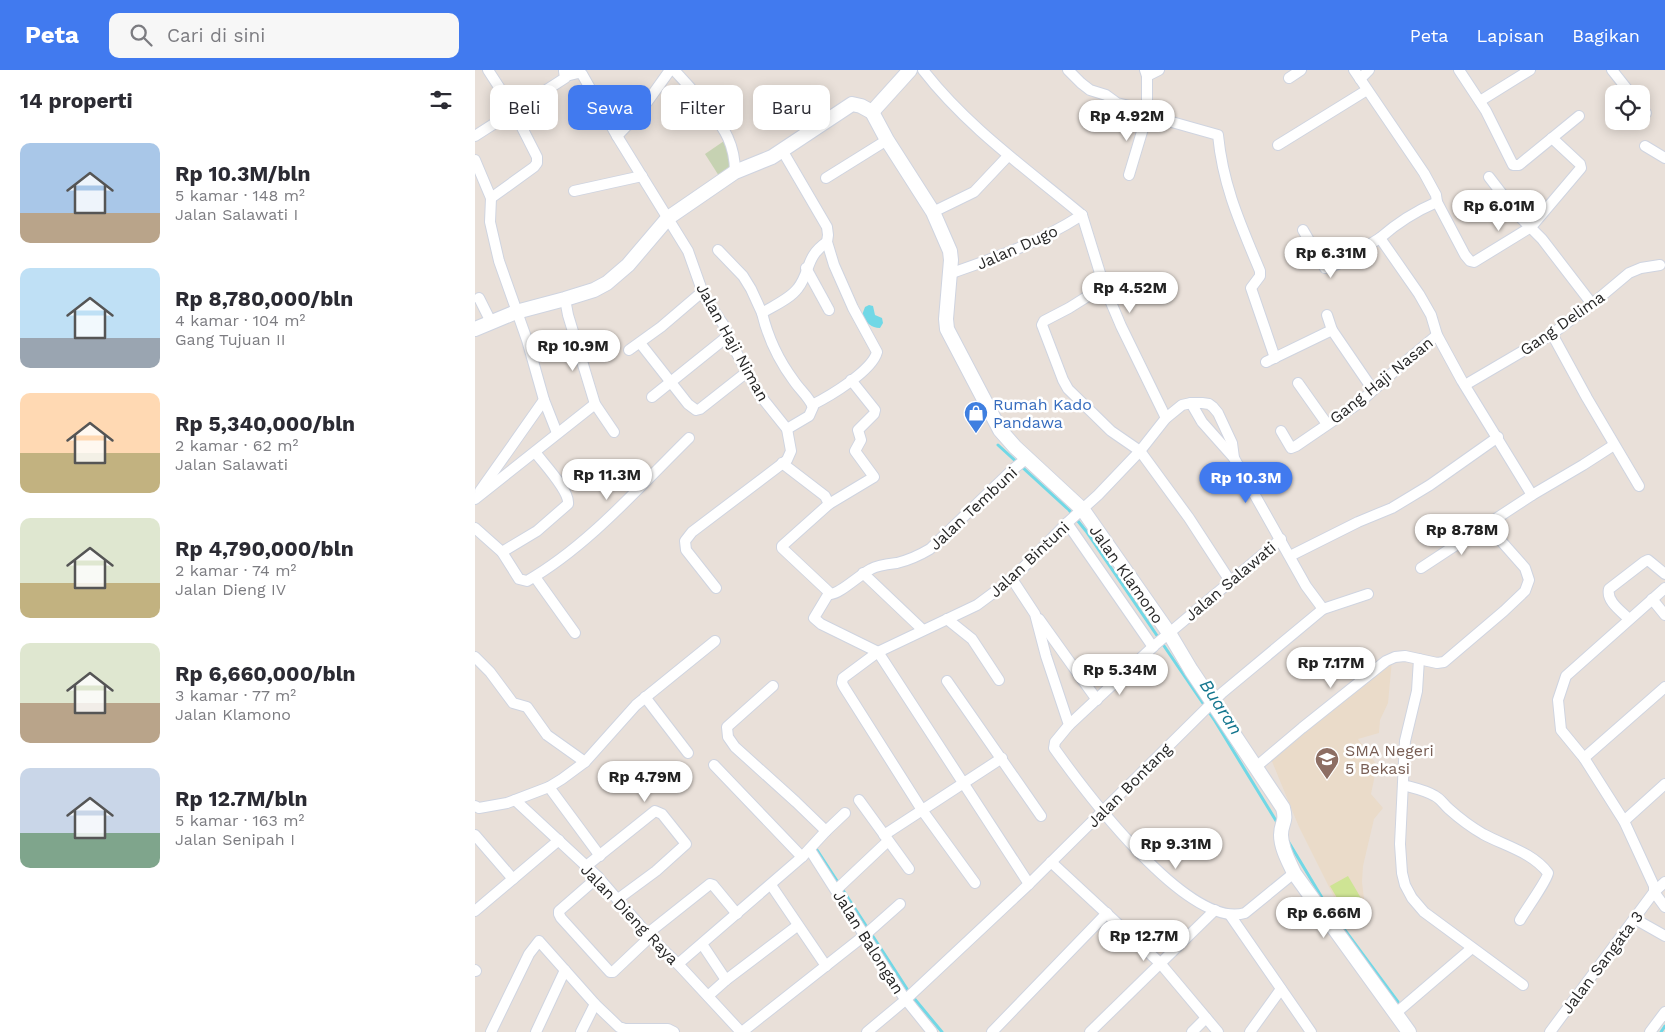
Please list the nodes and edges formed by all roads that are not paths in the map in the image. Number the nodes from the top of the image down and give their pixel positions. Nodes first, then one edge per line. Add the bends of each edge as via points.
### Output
1 (488, 70) edge
2 (670, 70) edge
3 (674, 70) edge
4 (690, 70) edge
5 (912, 70) edge
6 (1068, 70) edge
7 (1159, 70) edge
8 (1301, 70) edge
9 (1369, 70) edge
10 (1459, 70) edge
11 (1530, 70) edge
12 (1612, 70) edge
13 (1146, 73) edge
14 (565, 74) edge
15 (1357, 74) edge
16 (682, 78) junction
17 (1289, 78) dead end
18 (497, 85) edge
19 (549, 85) edge
20 (1624, 85) edge
21 (1367, 90) junction
22 (1480, 101) junction
23 (872, 112) junction
24 (1147, 113) junction
25 (1579, 116) dead end
26 (490, 126) edge
27 (523, 130) edge
28 (475, 136) edge
29 (617, 136) junction
30 (1552, 138) junction
31 (887, 140) junction
32 (1278, 145) dead end
33 (1645, 146) dead end
34 (782, 150) junction
35 (1008, 156) junction
36 (1665, 158) edge
37 (475, 160) edge
38 (735, 172) junction
39 (1129, 175) dead end
40 (642, 176) junction
41 (1489, 177) dead end
42 (826, 178) dead end
43 (574, 191) dead end
44 (491, 198) junction
45 (1437, 202) junction
46 (933, 212) junction
47 (1082, 215) junction
48 (668, 218) junction
49 (1531, 227) junction
50 (1303, 230) dead end
51 (1380, 238) junction
52 (827, 242) junction
53 (718, 250) dead end
54 (1661, 265) dead end
55 (806, 268) junction
56 (949, 274) junction
57 (1103, 286) junction
58 (702, 292) junction
59 (479, 298) dead end
60 (565, 299) junction
61 (1592, 304) junction
62 (829, 310) dead end
63 (516, 312) junction
64 (761, 313) junction
65 (1327, 315) dead end
66 (491, 322) junction
67 (475, 329) edge
68 (1332, 330) junction
69 (1552, 334) junction
70 (1437, 335) junction
71 (728, 336) junction
72 (640, 343) junction
73 (629, 350) dead end
74 (747, 372) junction
75 (851, 380) junction
76 (671, 383) junction
77 (1298, 383) dead end
78 (1465, 385) junction
79 (1373, 390) junction
80 (652, 397) dead end
81 (544, 400) junction
82 (1191, 403) junction
83 (595, 404) junction
84 (812, 405) junction
85 (1166, 418) junction
86 (1327, 424) junction
87 (787, 430) junction
88 (1281, 431) dead end
89 (614, 432) dead end
90 (557, 433) junction
91 (689, 438) dead end
92 (1498, 438) junction
93 (1613, 445) junction
94 (1140, 451) junction
95 (535, 452) junction
96 (1234, 458) junction
97 (782, 463) junction
98 (1021, 463) junction
99 (1639, 486) dead end
100 (1532, 495) junction
101 (475, 498) edge
102 (829, 504) junction
103 (1074, 517) junction
104 (1489, 524) junction
105 (475, 528) edge
106 (1281, 539) junction
107 (503, 552) junction
108 (1290, 556) junction
109 (1421, 568) dead end
110 (863, 573) junction
111 (1665, 574) edge
112 (535, 577) junction
113 (1011, 579) junction
114 (1230, 581) junction
115 (716, 588) dead end
116 (1665, 588) edge
117 (833, 593) junction
118 (1368, 594) dead end
119 (1652, 599) junction
120 (1323, 609) junction
121 (1035, 614) junction
122 (1665, 615) edge
123 (947, 619) junction
124 (1629, 619) junction
125 (923, 630) junction
126 (575, 633) dead end
127 (1166, 635) junction
128 (715, 641) dead end
129 (1154, 646) junction
130 (879, 652) junction
131 (475, 657) edge
132 (1419, 659) junction
133 (947, 680) dead end
134 (999, 680) dead end
135 (773, 686) dead end
136 (1665, 687) edge
137 (645, 697) junction
138 (1097, 700) junction
139 (1209, 706) junction
140 (1069, 726) junction
141 (688, 753) dead end
142 (1002, 758) junction
143 (1584, 758) junction
144 (585, 762) junction
145 (714, 765) dead end
146 (1257, 766) junction
147 (963, 784) junction
148 (1665, 784) edge
149 (1403, 785) junction
150 (549, 787) junction
151 (515, 800) junction
152 (859, 800) dead end
153 (476, 809) edge
154 (922, 810) junction
155 (1102, 811) junction
156 (845, 813) dead end
157 (1041, 816) dead end
158 (1624, 821) junction
159 (826, 831) junction
160 (475, 836) edge
161 (886, 838) junction
162 (559, 840) junction
163 (810, 850) junction
164 (600, 856) junction
165 (802, 857) junction
166 (1051, 862) junction
167 (585, 867) junction
168 (909, 869) dead end
169 (1294, 873) junction
170 (598, 877) junction
171 (513, 879) junction
172 (1665, 882) edge
173 (975, 884) dead end
174 (1029, 884) junction
175 (771, 885) junction
176 (839, 887) junction
177 (1654, 892) junction
178 (618, 899) junction
179 (900, 904) dead end
180 (1665, 907) edge
181 (1215, 910) junction
182 (475, 911) edge
183 (1107, 913) junction
184 (737, 914) junction
185 (1230, 915) junction
186 (1635, 919) junction
187 (1520, 920) dead end
188 (797, 926) junction
189 (868, 932) junction
190 (649, 936) junction
191 (1665, 936) edge
192 (701, 944) junction
193 (1472, 948) junction
194 (1161, 963) junction
195 (678, 964) junction
196 (826, 966) junction
197 (565, 970) junction
198 (726, 980) junction
199 (1523, 985) dead end
200 (1281, 989) junction
201 (708, 996) junction
202 (909, 996) junction
203 (595, 1004) junction
204 (1665, 1012) edge
205 (1396, 1013) junction
206 (1206, 1018) junction
207 (491, 1032) edge
208 (536, 1032) edge
209 (581, 1032) edge
210 (674, 1032) edge
211 (742, 1032) edge
212 (867, 1032) edge
213 (933, 1032) edge
214 (992, 1032) edge
215 (1090, 1032) edge
216 (1192, 1032) edge
217 (1218, 1032) edge
218 (1250, 1032) edge
219 (1311, 1032) edge
220 (1409, 1032) edge
221 (1550, 1032) edge
222 (1650, 1032) edge

1 - 18 street
2 - 29 street via 640,112
3 - 16 street
4 - 16 street
5 - 23 street
5 - 35 street
6 - 24 street via 1090,90
7 - 13 street
8 - 17 street
9 - 15 street
10 - 22 street
11 - 22 street
12 - 20 street
13 - 24 street
14 - 19 street
14 - 29 street, Jalan Haji Niman via 582,74
15 - 21 street
16 - 38 street via 727,135 735,158
21 - 32 street
21 - 45 street via 1425,172
22 - 30 street via 1513,165 1519,165
23 - 31 street, Jalan Klamono
23 - 34 street via 852,104
24 - 39 street
24 - 68 street via 1218,135 1229,196 1260,271 1251,288 1271,360
25 - 30 street
26 - 28 street
27 - 44 street via 537,163
29 - 40 street, Jalan Haji Niman
30 - 49 street via 1581,168
31 - 42 street
31 - 46 street, Jalan Klamono
33 - 36 street
34 - 38 street
34 - 52 street via 827,227
35 - 46 street via 974,192
35 - 47 street
37 - 44 street
38 - 48 street
40 - 43 street
40 - 48 street, Jalan Haji Niman
41 - 49 street
44 - 63 street via 493,238
45 - 49 street via 1470,261 1474,262
45 - 51 street via 1393,226
46 - 56 street, Jalan Klamono via 950,251
47 - 56 street, Jalan Dugo via 1003,256
47 - 57 street
48 - 58 street, Jalan Haji Niman via 688,251
48 - 60 street via 628,265 607,283
49 - 61 street
50 - 51 street via 1325,268 1338,264
51 - 70 street via 1419,294 1431,315
52 - 55 street via 812,256
52 - 75 street via 853,308 877,352 869,365
53 - 64 street via 743,276
54 - 61 street, Gang Delima via 1629,273
55 - 62 street
55 - 64 street via 798,288
56 - 98 street, Jalan Klamono via 947,329
57 - 85 street
57 - 94 street via 1047,318 1042,325 1069,389 1111,431
58 - 71 street, Jalan Haji Niman
58 - 72 street
59 - 66 street
60 - 63 street
60 - 83 street
61 - 69 street, Gang Delima
63 - 66 street
63 - 81 street
64 - 84 street via 778,355
65 - 68 street
66 - 67 street
68 - 79 street
69 - 78 street, Gang Delima
69 - 93 street
70 - 78 street
70 - 79 street, Gang Haji Nasan
71 - 74 street, Jalan Haji Niman
71 - 76 street
72 - 73 street
72 - 76 street
74 - 76 street via 700,409 692,408
74 - 87 street, Jalan Haji Niman via 759,394
75 - 84 street
75 - 102 street via 875,410 875,414 858,430 861,440 855,451 874,477
76 - 80 street
77 - 86 street
78 - 92 street
79 - 86 street, Gang Haji Nasan
81 - 90 street
81 - 101 street
82 - 85 street, Jalan Bintuni
82 - 96 street via 1202,422
82 - 96 street via 1209,404 1218,413 1232,443
83 - 89 street
83 - 90 street
84 - 87 street via 809,416
85 - 94 street, Jalan Bintuni
86 - 88 street, Gang Haji Nasan via 1294,448
87 - 97 street via 791,451
90 - 95 street
91 - 112 street via 603,522
92 - 100 street
92 - 108 street via 1392,508
93 - 99 street
93 - 100 street
94 - 103 street, Jalan Bintuni
94 - 114 street
95 - 101 street
95 - 107 street via 569,499 537,532
96 - 106 street
97 - 102 street via 825,496
97 - 115 street via 692,532 685,541 686,550
98 - 103 street, Jalan Klamono
98 - 110 street, Jalan Tembuni via 930,549
100 - 104 street
102 - 117 street via 781,546
103 - 113 street, Jalan Bintuni
103 - 127 street, Jalan Klamono
103 - 129 street
104 - 109 street
104 - 132 street via 1525,568 1529,577 1525,591 1444,662 1437,664
105 - 107 street
106 - 108 street
106 - 114 street, Jalan Salawati
107 - 112 street via 519,579 527,581
108 - 120 street
110 - 117 street, Jalan Tembuni
110 - 125 street
111 - 124 street via 1648,560 1609,589 1610,599
112 - 126 street
113 - 121 street
113 - 123 street, Jalan Bintuni via 977,604
114 - 127 street, Jalan Salawati
116 - 119 street
117 - 130 street via 814,616 816,620
118 - 120 street, Jalan Bontang
119 - 122 street
119 - 124 street
120 - 139 street, Jalan Bontang
121 - 138 street
121 - 140 street
123 - 125 street, Jalan Bintuni
123 - 134 street via 972,639
124 - 143 street via 1566,676 1561,688 1558,700 1561,730
125 - 130 street, Jalan Bintuni
127 - 129 street, Jalan Salawati
127 - 139 street, Jalan Klamono via 1191,670
128 - 137 street
129 - 138 street, Jalan Salawati
130 - 147 street
130 - 154 street, Jalan Bintuni via 843,678 842,683
131 - 144 street via 513,703 527,707 547,735
132 - 146 street via 1405,656 1387,662
132 - 149 street via 1417,691 1405,741
133 - 142 street
135 - 159 street via 727,727 728,737
136 - 143 street
137 - 141 street
137 - 144 street
138 - 140 street, Jalan Salawati
139 - 146 street, Jalan Klamono
139 - 155 street, Jalan Bontang
140 - 155 street, Jalan Salawati via 1055,742 1054,748
142 - 147 street
142 - 157 street
143 - 158 street
144 - 150 street
145 - 165 street
146 - 169 street, Jalan Klamono via 1283,808 1285,818 1281,839
147 - 154 street
147 - 174 street
148 - 158 street
149 - 187 street via 1434,795 1476,829 1525,854 1546,870 1547,879
149 - 193 street via 1400,844 1405,885 1424,912
150 - 151 street
150 - 164 street
151 - 153 street
151 - 162 street, Jalan Dieng Raya
152 - 161 street
154 - 161 street
154 - 173 street
155 - 166 street, Jalan Bontang
155 - 181 street via 1149,862 1186,895
156 - 159 street
158 - 177 street
159 - 163 street
160 - 171 street
161 - 168 street
161 - 176 street
162 - 167 street, Jalan Dieng Raya
162 - 171 street
163 - 165 street
163 - 176 street, Jalan Balongan
164 - 167 street
164 - 178 street via 655,811 662,814 685,843
165 - 175 street
166 - 174 street, Jalan Bontang
166 - 183 street
167 - 170 street, Jalan Dieng Raya
169 - 185 street via 1245,913
169 - 205 street, Jalan Klamono
170 - 178 street, Jalan Dieng Raya
170 - 190 street via 559,911 561,918 610,972
171 - 182 street
172 - 177 street, Jalan Sangata 3
174 - 202 street, Jalan Bontang
175 - 184 street
175 - 188 street
176 - 189 street, Jalan Balongan
177 - 180 street
177 - 186 street, Jalan Sangata 3
178 - 190 street, Jalan Dieng Raya
179 - 189 street
181 - 185 street
181 - 194 street
183 - 194 street
183 - 214 street
184 - 190 street via 710,884
184 - 192 street
185 - 200 street
186 - 191 street
186 - 221 street, Jalan Sangata 3
188 - 196 street
188 - 198 street
189 - 196 street
189 - 202 street, Jalan Balongan
190 - 195 street, Jalan Dieng Raya
192 - 195 street
192 - 198 street
193 - 199 street
193 - 205 street
194 - 206 street
194 - 215 street
195 - 201 street, Jalan Dieng Raya
196 - 211 street
197 - 203 street
197 - 207 street via 539,941 529,954
197 - 208 street
198 - 201 street
200 - 218 street
200 - 219 street
201 - 211 street, Jalan Dieng Raya
202 - 212 street, Jalan Bontang
202 - 213 street, Jalan Balongan
203 - 209 street
203 - 210 street via 619,1027
204 - 222 street
205 - 220 street, Jalan Klamono
206 - 216 street
206 - 217 street

